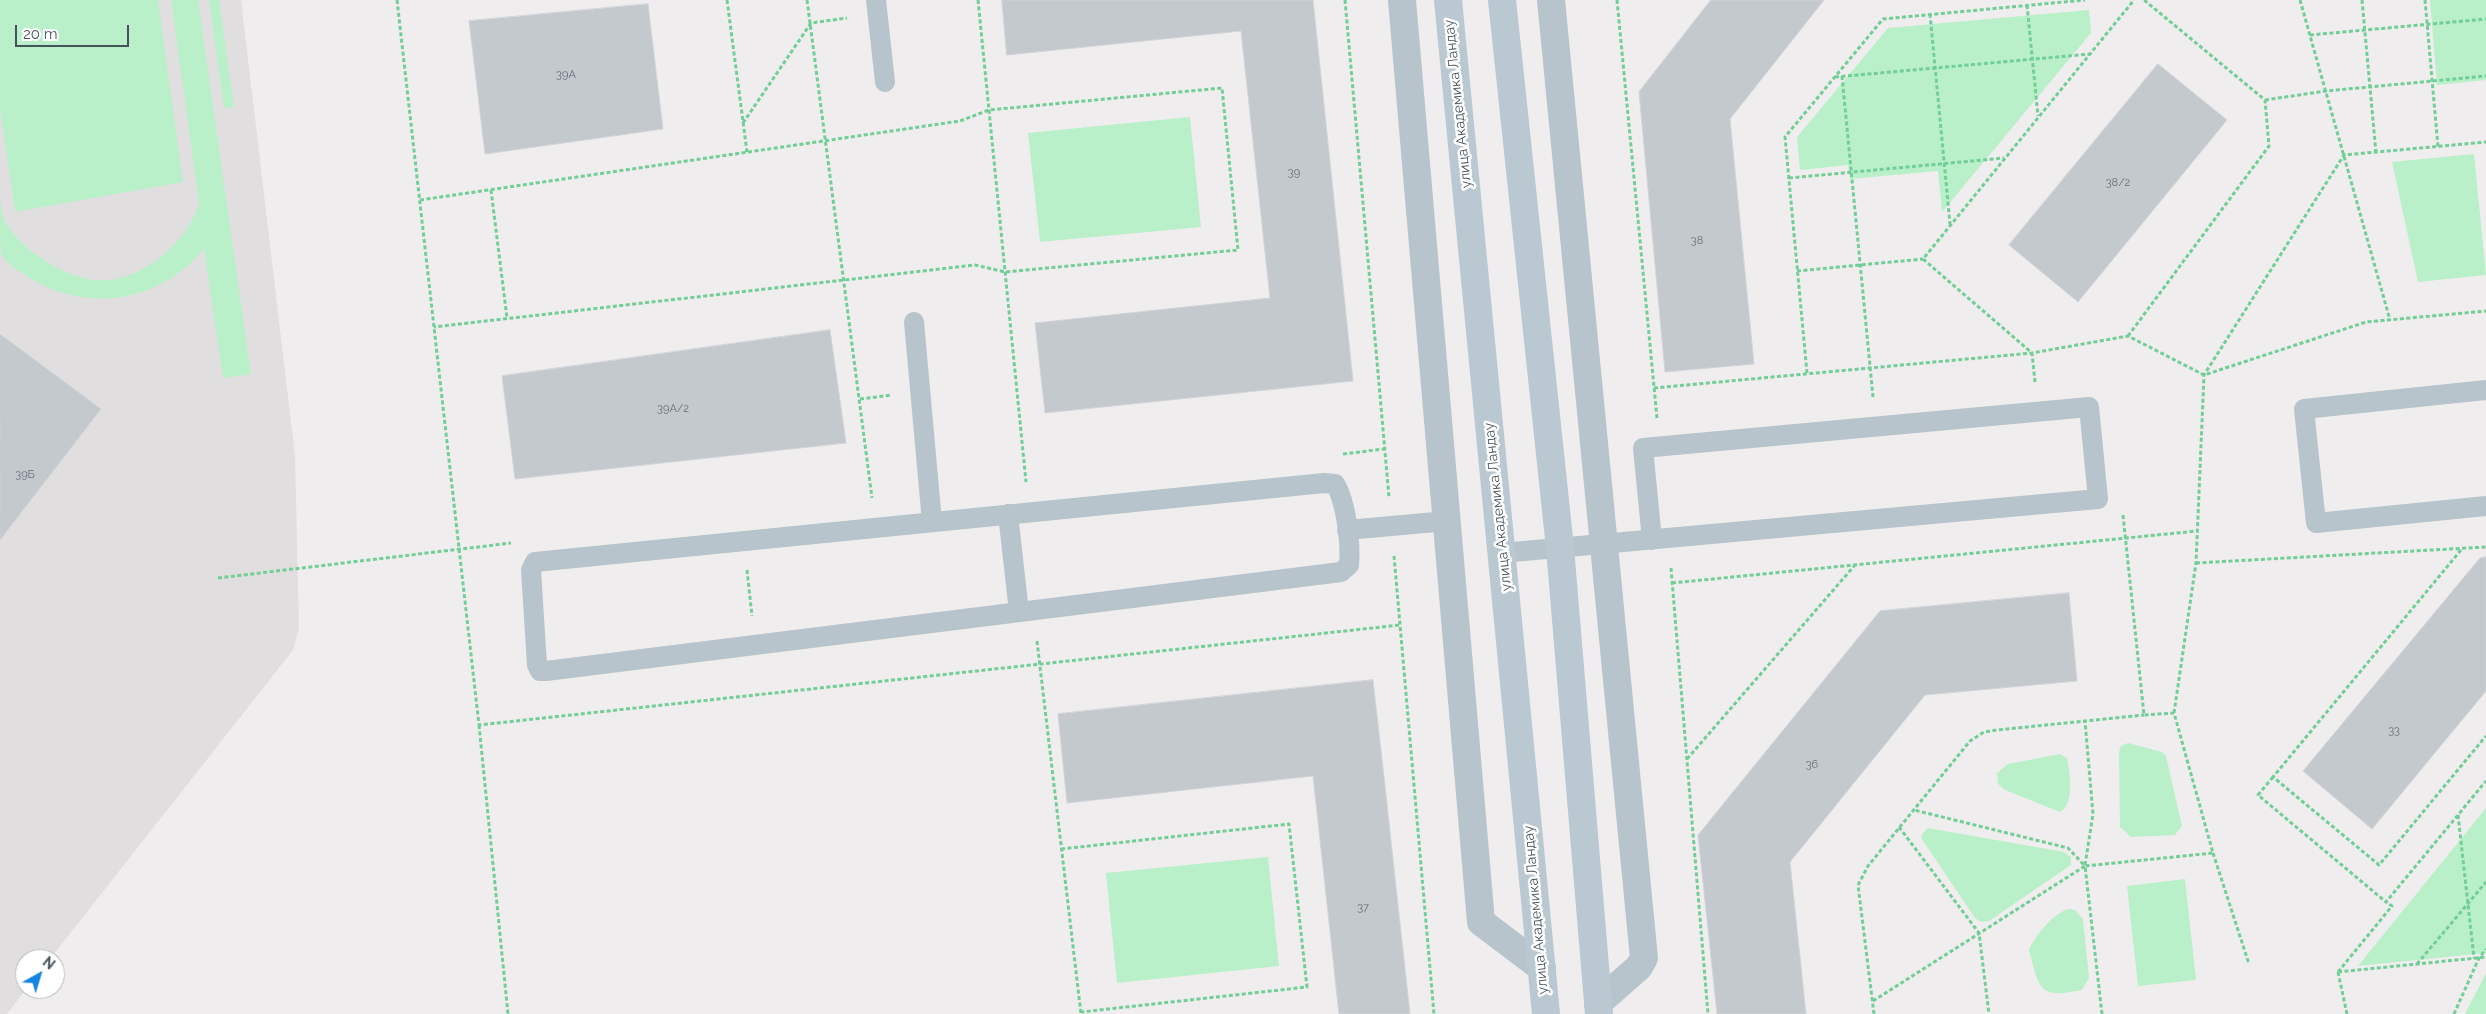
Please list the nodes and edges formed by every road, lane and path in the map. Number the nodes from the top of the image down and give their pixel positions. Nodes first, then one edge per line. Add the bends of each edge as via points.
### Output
1 (727, 0) edge
2 (808, 0) edge
3 (978, 0) edge
4 (1402, 0) edge
5 (1448, 0) edge
6 (1502, 0) edge
7 (1551, 0) edge
8 (1618, 0) edge
9 (2085, 0) edge
10 (2134, 0) edge
11 (2144, 0) edge
12 (2300, 0) edge
13 (2362, 0) edge
14 (2425, 0) edge
15 (2028, 5) junction
16 (876, 7) edge
17 (1930, 14) junction
18 (2486, 19) edge
19 (811, 23) junction
20 (2427, 24) junction
21 (2365, 30) junction
22 (2310, 35) junction
23 (2091, 54) junction
24 (2033, 59) junction
25 (1936, 68) junction
26 (1842, 76) junction
27 (2486, 76) edge
28 (1834, 77) junction
29 (2432, 81) junction
30 (885, 82) dead end
31 (2370, 87) junction
32 (2326, 91) junction
33 (2265, 100) junction
34 (990, 110) junction
35 (2038, 116) junction
36 (743, 123) junction
37 (827, 141) junction
38 (2486, 142) edge
39 (2438, 147) junction
40 (747, 152) junction
41 (2376, 153) junction
42 (2344, 156) junction
43 (2004, 158) junction
44 (1945, 164) junction
45 (1851, 173) junction
46 (1789, 178) junction
47 (491, 190) junction
48 (420, 200) dead end
49 (1950, 224) junction
50 (1923, 259) junction
51 (1860, 265) junction
52 (1797, 271) junction
53 (1005, 272) junction
54 (845, 279) junction
55 (2486, 311) edge
56 (508, 318) junction
57 (2390, 320) junction
58 (914, 322) dead end
59 (434, 327) dead end
60 (2128, 336) junction
61 (2032, 353) junction
62 (1870, 368) junction
63 (1807, 373) junction
64 (2204, 375) junction
65 (1654, 388) junction
66 (2486, 390) edge
67 (2038, 411) junction
68 (1876, 426) junction
69 (1660, 446) junction
70 (2098, 499) junction
71 (873, 504) dead end
72 (2486, 506) edge
73 (1029, 512) junction
74 (1008, 514) junction
75 (932, 522) junction
76 (1447, 522) junction
77 (1347, 530) junction
78 (2197, 531) junction
79 (2126, 538) junction
80 (1660, 539) junction
81 (743, 540) junction
82 (1606, 544) junction
83 (2486, 547) edge
84 (1560, 548) junction
85 (2461, 550) junction
86 (1502, 553) junction
87 (2196, 563) junction
88 (1856, 565) junction
89 (1672, 583) junction
90 (1026, 611) junction
91 (756, 645) junction
92 (2174, 713) junction
93 (2144, 714) junction
94 (2085, 721) junction
95 (479, 725) dead end
96 (2486, 736) edge
97 (1687, 759) junction
98 (2273, 777) junction
99 (2486, 781) edge
100 (1914, 810) junction
101 (2458, 815) junction
102 (1899, 827) junction
103 (1061, 849) junction
104 (2213, 853) junction
105 (2085, 866) junction
106 (2486, 882) edge
107 (2386, 902) junction
108 (2468, 903) junction
109 (1979, 933) junction
110 (2486, 949) edge
111 (2486, 957) edge
112 (2478, 958) junction
113 (2474, 959) junction
114 (2249, 964) dead end
115 (2416, 964) junction
116 (1542, 968) junction
117 (2338, 972) junction
118 (1872, 1001) junction
119 (1599, 1008) edge
120 (1081, 1013) edge
121 (508, 1014) edge
122 (1546, 1014) edge
123 (1708, 1014) edge
124 (1874, 1014) edge
125 (1988, 1014) edge
126 (2102, 1014) edge
127 (2346, 1014) edge
128 (2454, 1014) edge

1 - 36 path
2 - 19 path
3 - 34 path
4 - 76 street
5 - 86 street, улица Академика Ландау
6 - 84 street
7 - 82 street
8 - 65 path
9 - 15 path
10 - 23 path
11 - 33 path
12 - 22 path
13 - 21 path
14 - 20 path
15 - 17 path
15 - 24 path
16 - 19 path
16 - 30 lane
17 - 25 path
17 - 28 path via 1883,19
18 - 20 path
19 - 36 path
19 - 37 path
20 - 21 path
20 - 29 path
21 - 22 path
21 - 31 path
22 - 32 path
23 - 24 path
23 - 35 path
24 - 25 path
24 - 35 path
25 - 26 path
25 - 44 path
26 - 28 path
26 - 45 path
27 - 29 path
28 - 46 path via 1785,137
29 - 31 path
29 - 39 path
31 - 32 path
31 - 41 path
32 - 33 path
32 - 42 path
33 - 60 path via 2269,146
34 - 37 path via 960,121
34 - 53 path
34 - 53 path via 1222,88 1238,250
35 - 43 path
36 - 40 path
37 - 40 path
37 - 54 path
38 - 39 path
39 - 41 path
40 - 47 path
41 - 42 path
42 - 57 path
42 - 64 path
43 - 44 path
43 - 49 path
44 - 45 path
44 - 49 path
45 - 46 path
45 - 51 path
46 - 52 path
47 - 48 path
47 - 56 path
49 - 50 path
50 - 51 path
50 - 61 path
51 - 52 path
51 - 62 path
52 - 63 path
53 - 54 path via 975,265
53 - 73 path
54 - 56 path
54 - 71 path
55 - 57 path
56 - 59 path
57 - 64 path via 2366,322
58 - 75 lane
60 - 61 path
60 - 64 path
61 - 62 path
61 - 67 path
62 - 63 path
62 - 68 path
63 - 65 path
64 - 78 path
65 - 69 path
66 - 72 lane via 2304,409 2316,524
67 - 68 lane
67 - 70 lane via 2089,407
68 - 69 lane
69 - 80 lane via 1643,448
70 - 79 path via 2121,495
70 - 80 lane
73 - 74 lane
73 - 77 lane via 1324,483 1335,484 1341,493
74 - 75 lane
74 - 90 lane
75 - 81 lane
76 - 77 lane
76 - 116 street via 1481,922
77 - 90 lane via 1349,565 1341,572
78 - 79 path
78 - 87 path
79 - 88 path
79 - 93 path
80 - 82 lane
80 - 89 path
81 - 91 path
81 - 91 lane via 535,562 530,570 537,665 540,671 546,671
82 - 84 lane
82 - 119 street via 1644,958
83 - 85 path
84 - 86 lane
84 - 119 street
85 - 87 path
85 - 98 path
86 - 116 street, улица Академика Ландау
87 - 92 path
88 - 89 path
88 - 97 path
89 - 97 path
90 - 91 lane
90 - 103 path
92 - 93 path
92 - 104 path
93 - 94 path
94 - 100 path via 1984,732 1970,741
94 - 105 path via 2093,814
95 - 121 path
96 - 98 path via 2379,865
97 - 123 path
98 - 107 path via 2258,795
99 - 101 path
100 - 102 path
100 - 105 path via 2068,848
101 - 107 path
101 - 108 path
102 - 109 path
102 - 118 path via 1868,866 1858,885
103 - 120 path
103 - 120 path via 1289,824 1307,987
104 - 105 path
104 - 114 path
105 - 109 path
105 - 126 path
106 - 108 path
107 - 117 path via 2392,906
108 - 113 path
108 - 115 path
109 - 118 path
109 - 125 path
110 - 112 path
111 - 112 path
112 - 113 path
112 - 128 path
113 - 115 path
115 - 117 path
116 - 122 street, улица Академика Ландау
117 - 127 path
118 - 124 path

